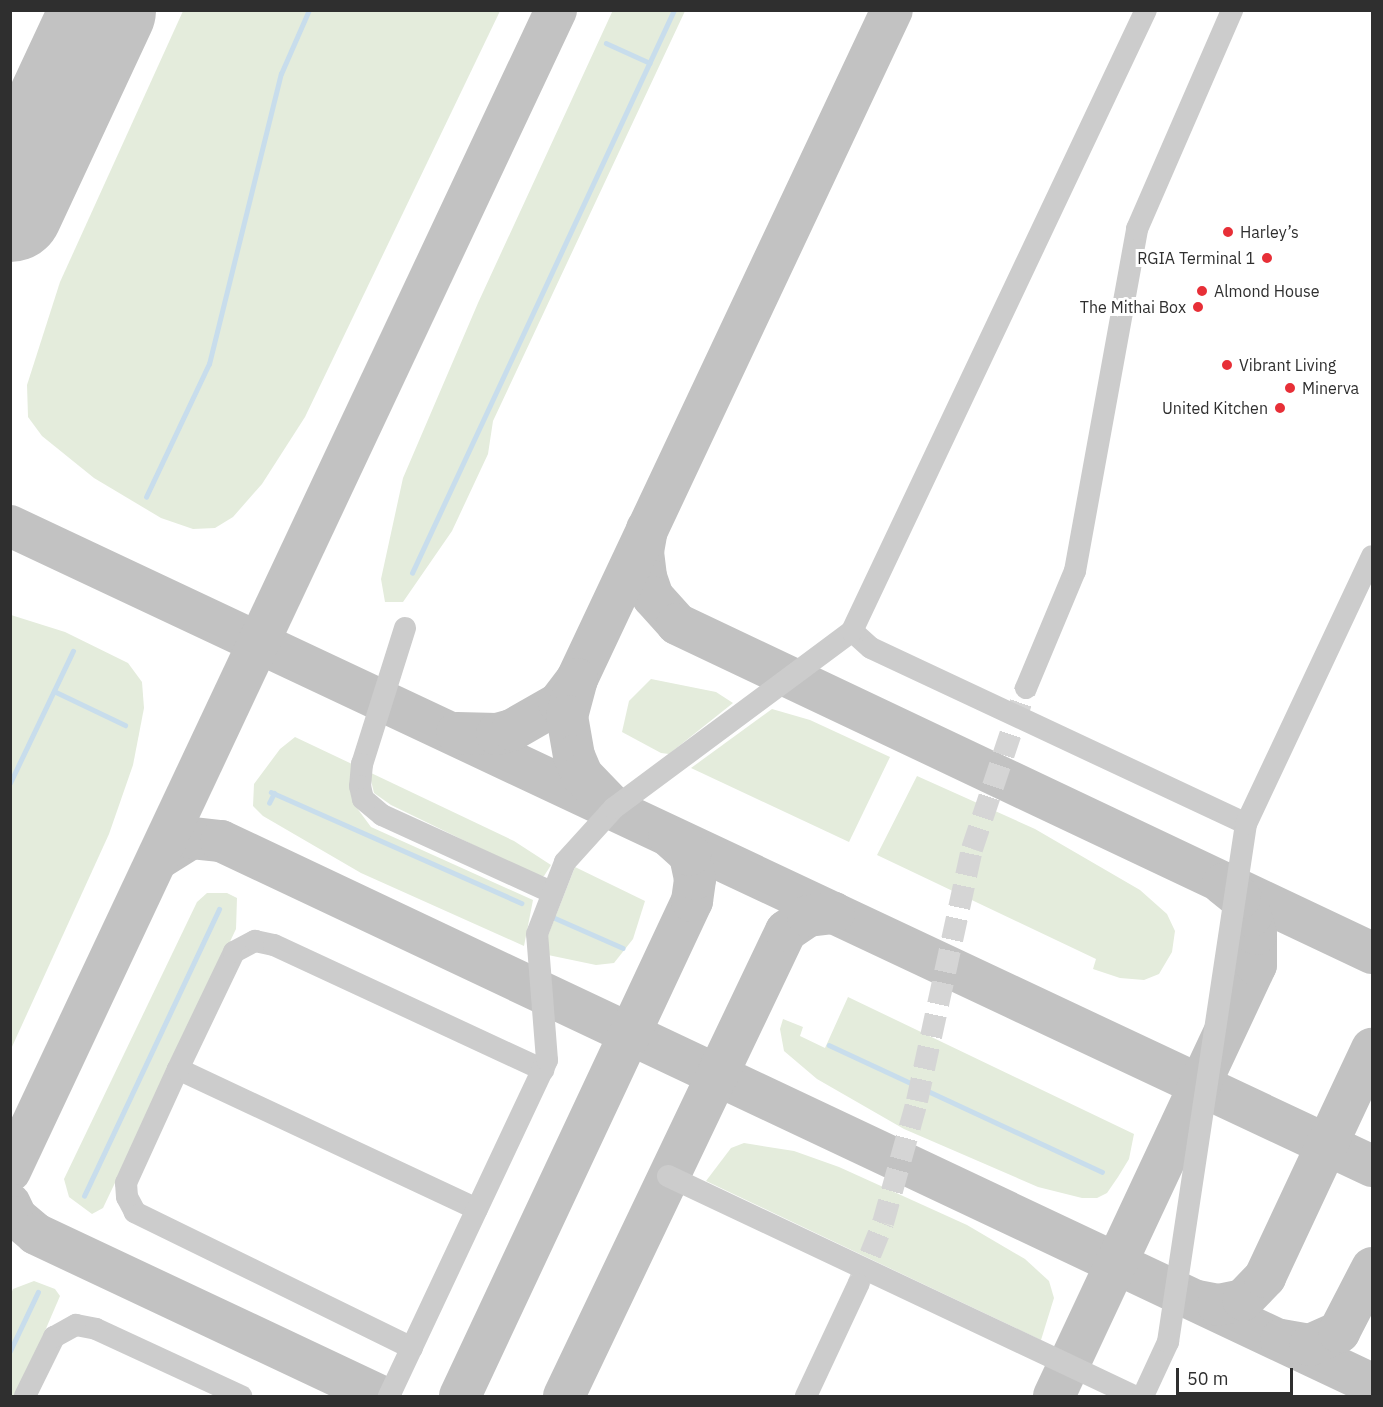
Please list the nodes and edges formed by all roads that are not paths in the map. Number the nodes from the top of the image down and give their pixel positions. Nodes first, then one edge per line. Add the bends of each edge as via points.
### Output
1 (1146, 10) edge
2 (1232, 10) edge
3 (1372, 556) edge
4 (405, 628) dead end
5 (852, 631) junction
6 (1026, 688) tunnel mouth
7 (1246, 824) junction
8 (551, 892) junction
9 (178, 1069) junction
10 (543, 1070) junction
11 (668, 1176) dead end
12 (477, 1209) junction
13 (858, 1285) tunnel mouth
14 (412, 1347) junction
15 (25, 1396) edge
16 (241, 1396) edge
17 (389, 1396) edge
18 (806, 1396) edge
19 (1134, 1396) edge
20 (1143, 1396) edge

1 - 5 lane
2 - 6 lane via 1137,229 1078,560
3 - 7 lane
4 - 8 lane via 362,764 363,799 382,815
5 - 7 lane via 871,648
5 - 8 lane via 614,808 565,862
7 - 20 lane via 1168,1342
8 - 10 lane via 537,934 549,1046
9 - 10 lane via 231,958 241,947 255,941 274,945
9 - 12 lane
9 - 14 lane via 126,1183 135,1212
10 - 12 lane
11 - 19 lane
12 - 14 lane
13 - 18 lane
14 - 17 lane
15 - 16 lane via 54,1337 76,1325 96,1329

